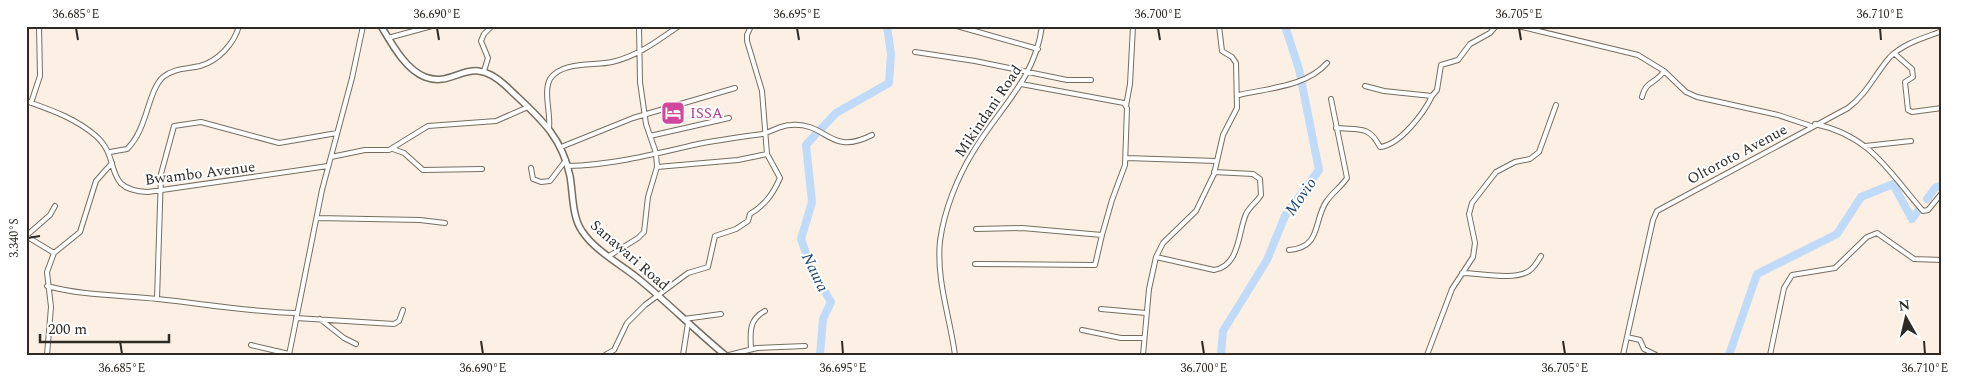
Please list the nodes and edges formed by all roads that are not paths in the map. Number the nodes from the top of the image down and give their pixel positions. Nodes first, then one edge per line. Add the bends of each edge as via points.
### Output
1 (39, 26) edge
2 (239, 26) edge
3 (363, 26) edge
4 (381, 26) edge
5 (432, 26) edge
6 (492, 26) edge
7 (639, 26) edge
8 (679, 26) edge
9 (751, 26) edge
10 (957, 26) edge
11 (1042, 26) edge
12 (1133, 26) edge
13 (1219, 26) edge
14 (1496, 26) edge
15 (1518, 26) edge
16 (1942, 30) edge
17 (388, 38) junction
18 (1038, 49) junction
19 (915, 52) dead end
20 (639, 54) junction
21 (1894, 54) junction
22 (1328, 63) dead end
23 (484, 71) junction
24 (1664, 71) junction
25 (1028, 72) junction
26 (1091, 80) dead end
27 (1021, 84) junction
28 (1365, 86) dead end
29 (735, 88) dead end
30 (1239, 96) junction
31 (1432, 96) junction
32 (1642, 97) dead end
33 (1331, 99) dead end
34 (28, 102) edge
35 (1556, 105) dead end
36 (1126, 106) junction
37 (528, 107) junction
38 (1942, 108) edge
39 (645, 114) junction
40 (728, 118) dead end
41 (1813, 125) junction
42 (549, 128) junction
43 (1336, 128) junction
44 (337, 133) junction
45 (766, 133) junction
46 (872, 135) dead end
47 (650, 136) junction
48 (1911, 141) dead end
49 (561, 146) junction
50 (1865, 146) junction
51 (393, 149) junction
52 (110, 152) junction
53 (656, 154) junction
54 (767, 154) junction
55 (331, 157) junction
56 (1126, 158) junction
57 (566, 160) junction
58 (1217, 161) junction
59 (112, 163) junction
60 (328, 166) junction
61 (567, 166) junction
62 (657, 167) junction
63 (531, 168) dead end
64 (482, 169) dead end
65 (1214, 172) junction
66 (161, 190) junction
67 (1942, 193) edge
68 (55, 206) dead end
69 (317, 218) junction
70 (445, 223) dead end
71 (976, 228) dead end
72 (1102, 235) junction
73 (26, 236) edge
74 (1289, 250) dead end
75 (54, 253) junction
76 (609, 256) junction
77 (1541, 256) dead end
78 (1156, 257) junction
79 (1942, 260) edge
80 (976, 264) dead end
81 (1462, 273) junction
82 (47, 286) junction
83 (658, 295) junction
84 (157, 299) junction
85 (1101, 309) dead end
86 (404, 310) dead end
87 (765, 310) dead end
88 (297, 313) junction
89 (1146, 313) junction
90 (720, 314) dead end
91 (296, 318) junction
92 (320, 319) junction
93 (686, 322) junction
94 (1082, 330) dead end
95 (1627, 337) junction
96 (1143, 338) junction
97 (356, 344) dead end
98 (250, 345) dead end
99 (805, 346) dead end
100 (751, 349) junction
101 (47, 355) edge
102 (289, 355) edge
103 (605, 355) edge
104 (683, 355) edge
105 (727, 355) edge
106 (955, 355) edge
107 (1142, 355) edge
108 (1428, 355) edge
109 (1623, 355) edge
110 (1656, 355) edge
111 (1770, 355) edge

1 - 34 street via 40,76
2 - 52 street via 233,40 214,60 173,71 162,78 141,130 127,149
3 - 44 street
4 - 17 street
5 - 17 street
6 - 23 street via 481,41 488,58
7 - 20 street
8 - 20 street
9 - 45 street via 747,41 761,84
10 - 18 street
11 - 18 street, Mikindani Road
12 - 36 street
13 - 30 street via 1222,51 1236,63
14 - 31 street via 1470,44 1458,60 1442,66 1437,90
15 - 24 street via 1638,54
16 - 21 street, Oltoroto Avenue
17 - 23 street via 412,68 425,77 437,79 474,70
18 - 25 street, Mikindani Road
19 - 25 street
20 - 39 street
20 - 42 street via 612,62 568,68 553,76 548,84
21 - 38 street via 1912,70 1913,78 1905,82 1908,110
21 - 41 street, Oltoroto Avenue via 1854,104
22 - 30 street via 1321,71 1298,82
23 - 37 street, Sanawari Road via 498,79
24 - 32 street via 1647,84
24 - 41 street via 1686,92 1697,97
25 - 26 street via 1075,82
25 - 27 street, Mikindani Road
27 - 36 street via 1117,100
27 - 106 street, Mikindani Road via 973,151 954,192 940,241 942,286
28 - 31 street
29 - 39 street
30 - 58 street
31 - 43 street via 1410,128 1386,146 1380,147 1375,135 1368,131
33 - 43 street
34 - 52 street via 53,110 85,128
35 - 81 street via 1539,152 1496,172 1472,202 1469,214 1474,252
36 - 56 street
37 - 42 street, Sanawari Road
37 - 51 street via 496,121 428,126
39 - 47 street
39 - 49 street
40 - 47 street
41 - 50 street via 1845,132
41 - 95 street, Oltoroto Avenue via 1658,211 1653,220
42 - 49 street, Sanawari Road
43 - 74 street via 1347,178 1327,201 1311,241
44 - 55 street
44 - 66 street via 273,142 202,122 176,124 162,168
45 - 46 street via 781,126 800,124 846,144
45 - 53 street
45 - 54 street
47 - 53 street
48 - 50 street
49 - 57 street, Sanawari Road
50 - 67 street via 1923,211 1928,210
51 - 55 street via 365,150
51 - 64 street via 404,153 423,170
52 - 59 street, Bwambo Avenue
53 - 61 street via 594,166
53 - 62 street
54 - 62 street via 738,160
54 - 83 street via 780,176 770,197 750,214 745,224 715,236 708,267 688,273
55 - 60 street
56 - 58 street
56 - 72 street
57 - 61 street, Sanawari Road
57 - 63 street via 550,181 533,179
58 - 65 street
59 - 66 street, Bwambo Avenue via 118,181 129,191
59 - 75 street via 96,180 80,232
60 - 66 street, Bwambo Avenue
60 - 69 street
61 - 76 street, Sanawari Road via 580,228
62 - 76 street via 648,197 644,232
65 - 78 street via 1196,211 1162,243
65 - 78 street via 1253,174 1260,179 1261,195 1246,213 1243,232 1231,258 1223,267 1214,270
66 - 84 street
68 - 73 street via 50,215
69 - 70 street
69 - 88 street
71 - 72 street via 1022,228
72 - 80 street via 1095,265
73 - 75 street
75 - 82 street via 47,269
76 - 83 street, Sanawari Road
77 - 81 street via 1525,273 1495,276
78 - 89 street
79 - 111 street via 1914,258 1877,233 1868,237 1835,268 1792,275 1784,288
81 - 108 street via 1450,294
82 - 84 street via 83,293
82 - 101 street via 51,295
83 - 93 street, Sanawari Road
83 - 103 street via 627,323 614,350
84 - 88 street via 259,312
85 - 89 street
86 - 92 street via 394,324
87 - 100 street via 752,323
88 - 91 street
89 - 96 street
90 - 93 street
91 - 92 street
91 - 102 street
92 - 97 street
93 - 104 street
93 - 105 street, Sanawari Road
94 - 96 street via 1121,338
95 - 109 street, Oltoroto Avenue
95 - 110 street via 1640,340 1644,349
96 - 107 street
98 - 102 street
99 - 100 street
100 - 105 street

